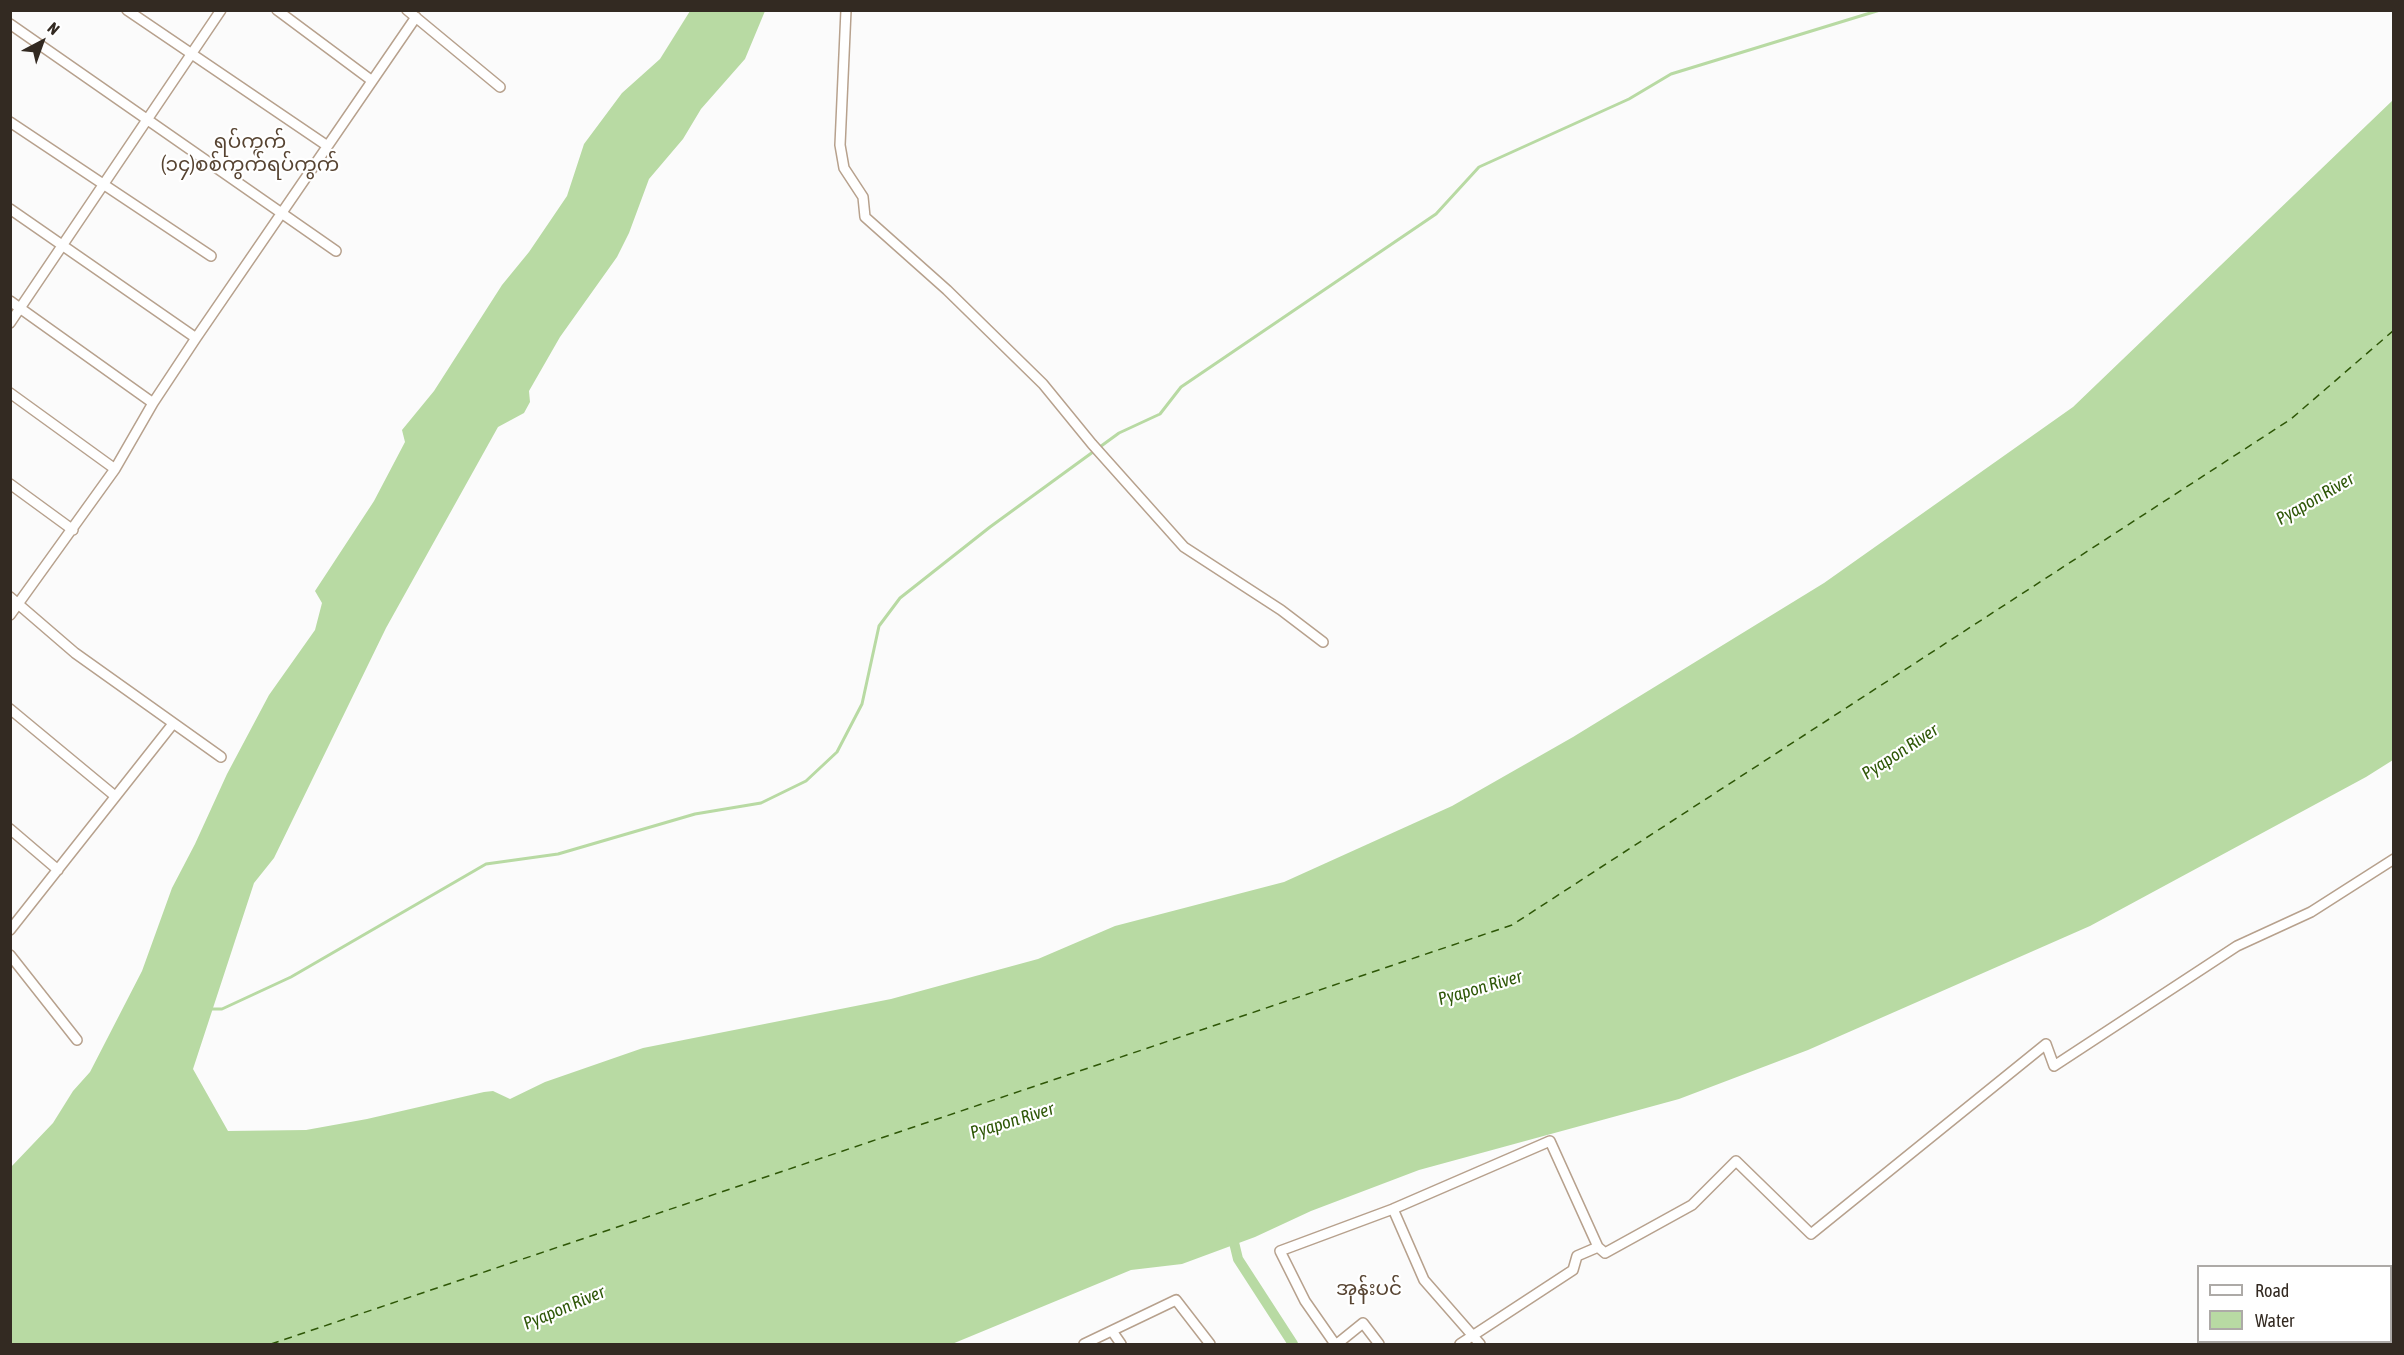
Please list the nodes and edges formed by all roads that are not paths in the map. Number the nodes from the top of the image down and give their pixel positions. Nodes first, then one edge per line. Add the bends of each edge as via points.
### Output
1 (127, 10) edge
2 (221, 10) edge
3 (277, 10) edge
4 (407, 10) edge
5 (846, 10) edge
6 (416, 16) junction
7 (10, 24) edge
8 (190, 53) junction
9 (371, 80) junction
10 (500, 87) dead end
11 (146, 118) junction
12 (10, 122) edge
13 (326, 145) junction
14 (103, 183) junction
15 (10, 209) edge
16 (281, 212) junction
17 (63, 244) junction
18 (336, 250) dead end
19 (212, 256) dead end
20 (10, 301) edge
21 (20, 308) junction
22 (10, 323) edge
23 (196, 338) junction
24 (10, 393) edge
25 (153, 403) junction
26 (115, 469) junction
27 (10, 484) edge
28 (72, 530) junction
29 (10, 597) edge
30 (20, 605) junction
31 (10, 615) edge
32 (1323, 642) dead end
33 (10, 710) edge
34 (172, 725) junction
35 (220, 757) dead end
36 (115, 796) junction
37 (10, 829) edge
38 (2394, 859) edge
39 (58, 870) junction
40 (10, 930) edge
41 (10, 955) edge
42 (77, 1040) dead end
43 (1393, 1209) junction
44 (1598, 1247) junction
45 (1113, 1331) junction
46 (1473, 1336) junction
47 (1083, 1344) edge
48 (1121, 1344) edge
49 (1210, 1344) edge
50 (1336, 1344) edge
51 (1379, 1344) edge
52 (1460, 1344) edge
53 (1480, 1344) edge

1 - 8 street
2 - 8 street
3 - 9 street
4 - 6 street
5 - 32 street via 840,145 844,168 863,197 865,218 947,290 1035,376 1184,547
6 - 9 street
6 - 10 street
7 - 11 street
8 - 11 street
8 - 13 street
9 - 13 street
11 - 14 street
11 - 16 street
12 - 14 street
13 - 16 street
14 - 17 street
14 - 19 street
15 - 17 street
16 - 18 street
16 - 23 street
17 - 21 street
17 - 23 street
20 - 21 street
21 - 22 street
21 - 25 street
23 - 25 street
24 - 26 street
25 - 26 street
26 - 28 street
27 - 28 street
28 - 30 street
29 - 30 street
30 - 31 street
30 - 34 street via 75,653
33 - 36 street
34 - 35 street
34 - 36 street
36 - 39 street
37 - 39 street
38 - 44 street via 2311,912 2237,946 2054,1066 2046,1044 1811,1234 1736,1161 1692,1205 1605,1253
39 - 40 street
41 - 42 street
43 - 44 street via 1550,1141
43 - 46 street via 1424,1280
43 - 50 street via 1280,1251 1305,1301
44 - 46 street via 1577,1256 1573,1270
45 - 47 street
45 - 48 street
45 - 49 street via 1176,1300
46 - 52 street
46 - 53 street
50 - 51 street via 1363,1323

